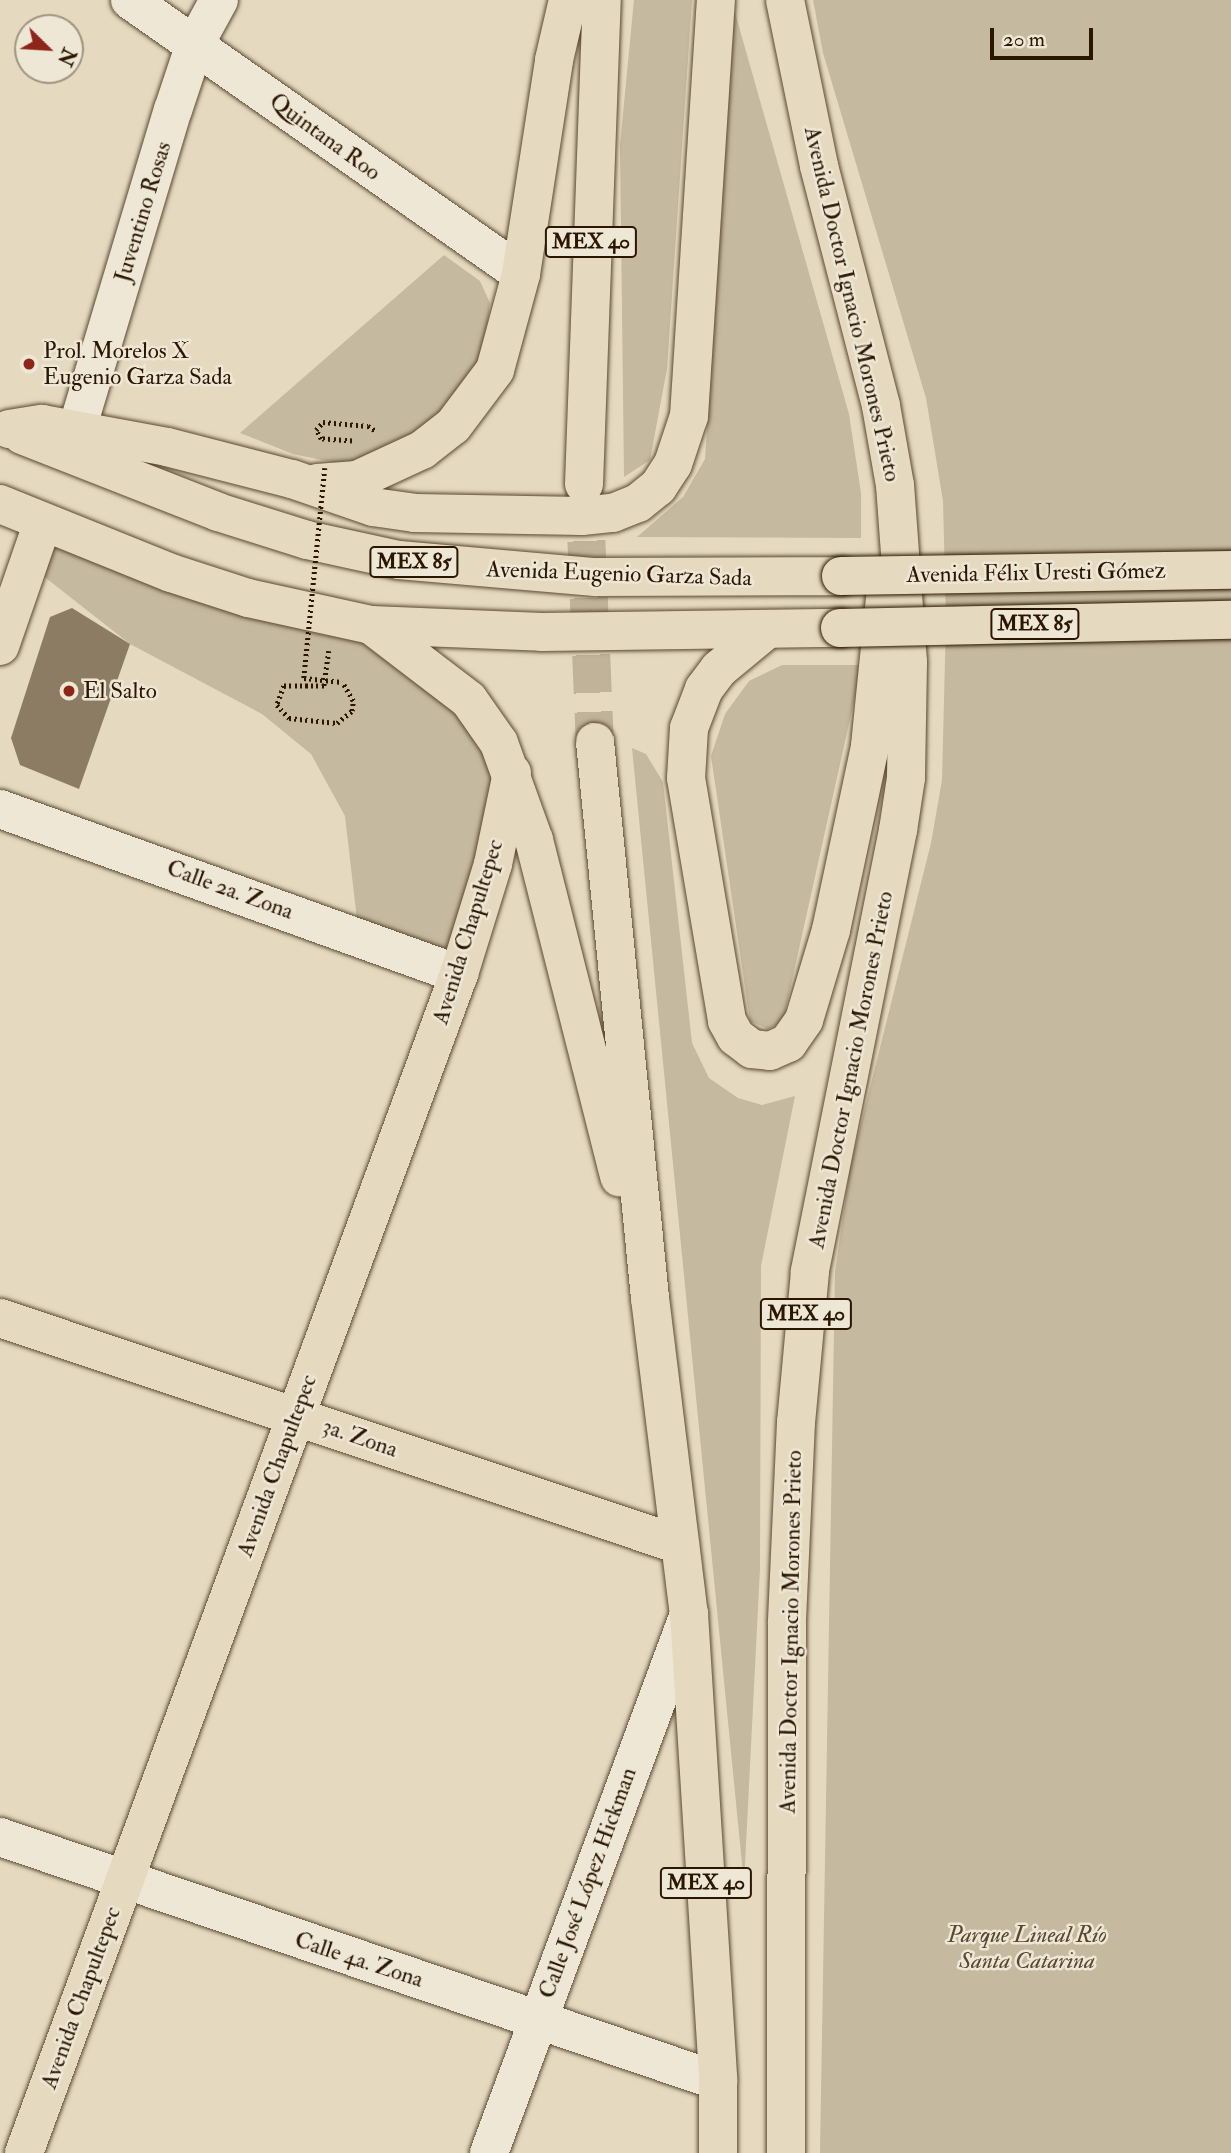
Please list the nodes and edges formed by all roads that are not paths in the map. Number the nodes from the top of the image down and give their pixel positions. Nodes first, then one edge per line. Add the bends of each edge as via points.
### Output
1 (130, 0) edge
2 (219, 0) edge
3 (568, 0) edge
4 (603, 0) edge
5 (716, 0) edge
6 (785, 0) edge
7 (195, 44) junction
8 (521, 274) junction
9 (4, 427) edge
10 (77, 429) junction
11 (314, 476) junction
12 (584, 484) tunnel mouth
13 (895, 485) junction
14 (0, 504) edge
15 (43, 522) junction
16 (1231, 570) edge
17 (841, 576) joint
18 (1231, 620) edge
19 (371, 625) junction
20 (765, 631) junction
21 (0, 646) edge
22 (595, 742) tunnel mouth
23 (512, 773) junction
24 (0, 809) edge
25 (459, 974) junction
26 (650, 1298) junction
27 (0, 1318) edge
28 (307, 1420) junction
29 (680, 1545) junction
30 (689, 1614) junction
31 (0, 1837) edge
32 (135, 1885) junction
33 (537, 2019) junction
34 (718, 2081) junction
35 (24, 2153) edge
36 (50, 2153) edge
37 (489, 2153) edge
38 (718, 2153) edge
39 (786, 2153) edge

1 - 7 street, Quintana Roo
2 - 7 street, Juventino Rosas
3 - 8 main road via 554,60
4 - 12 main road, MEX 40
5 - 11 main road via 690,403 682,444 657,487 638,503 613,513 467,516 373,507
6 - 13 main road, Avenida Doctor Ignacio Morones Prieto / MEX 40 via 819,166 881,406
7 - 8 street, Quintana Roo
7 - 10 street, Juventino Rosas
8 - 11 main road via 495,370 453,426 389,469 357,480
9 - 10 main road via 42,424
9 - 17 main road, Avenida Eugenio Garza Sada / MEX 85 via 218,512 307,540 399,560 595,577
10 - 11 main road
13 - 20 main road via 878,677 856,824 804,1020 788,1042 770,1051 752,1049 736,1037 727,1021 686,778 689,728 704,689 719,669
13 - 39 main road, Avenida Doctor Ignacio Morones Prieto / MEX 40 via 908,662 906,778 810,1272 796,1422 787,1624
14 - 15 main road, MEX 85
15 - 19 main road, MEX 85 via 248,598
15 - 21 main road
16 - 17 main road, Avenida Félix Uresti Gómez / MEX 85, bridge
18 - 20 main road, MEX 85, bridge
19 - 20 main road, MEX 85 via 542,632
19 - 23 main road via 468,700 488,722
22 - 26 main road, MEX 40
23 - 25 main road, Avenida Chapultepec via 493,864
23 - 26 main road via 534,840
24 - 25 street, Calle 2a. Zona
25 - 28 main road, Avenida Chapultepec
26 - 29 main road, MEX 40
27 - 28 main road, 3a. Zona
28 - 29 main road, 3a. Zona
28 - 32 main road, Avenida Chapultepec
29 - 30 main road, MEX 40
30 - 33 street, Calle José López Hickman
30 - 34 main road, MEX 40
31 - 32 street, Calle 4a. Zona
32 - 33 street, Calle 4a. Zona
32 - 35 main road, Avenida Chapultepec
32 - 36 main road
33 - 34 street, Calle 4a. Zona
33 - 37 street, Calle José López Hickman
34 - 38 main road, MEX 40

